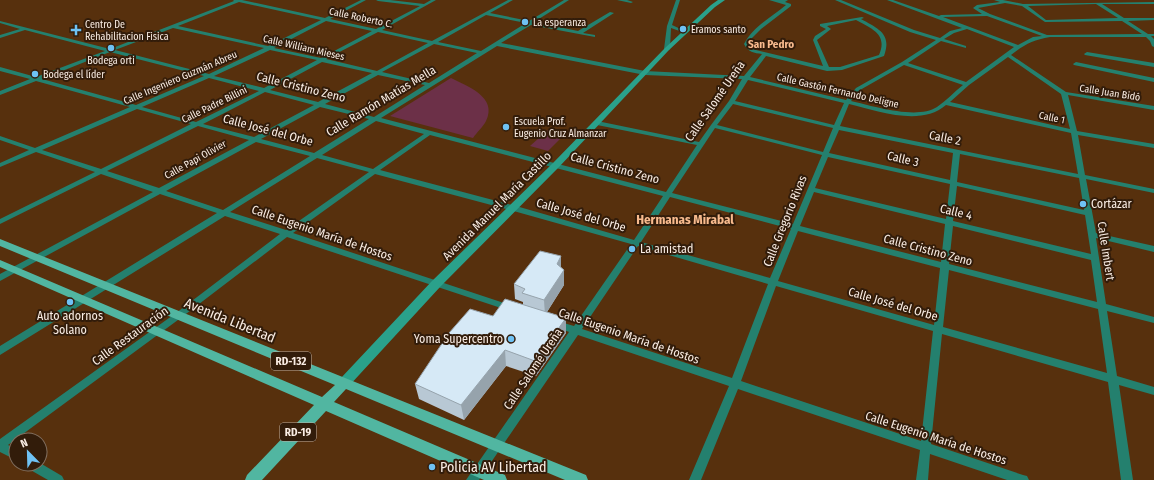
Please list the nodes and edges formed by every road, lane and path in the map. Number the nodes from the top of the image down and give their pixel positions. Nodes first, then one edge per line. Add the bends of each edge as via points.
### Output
1 (238, 0) edge
2 (364, 0) edge
3 (378, 0) edge
4 (434, 0) edge
5 (511, 0) edge
6 (567, 0) edge
7 (619, 0) edge
8 (678, 0) edge
9 (722, 0) edge
10 (771, 0) edge
11 (789, 0) edge
12 (837, 0) edge
13 (889, 0) edge
14 (996, 0) edge
15 (1095, 1) edge
16 (631, 2) dead end
17 (781, 2) junction
18 (1007, 3) junction
19 (1154, 3) edge
20 (425, 5) junction
21 (1023, 5) junction
22 (487, 14) junction
23 (612, 14) dead end
24 (988, 15) junction
25 (938, 16) junction
26 (879, 17) junction
27 (328, 19) junction
28 (858, 19) junction
29 (1154, 19) edge
30 (1123, 20) junction
31 (0, 22) edge
32 (530, 23) junction
33 (173, 26) junction
34 (669, 26) junction
35 (26, 28) junction
36 (966, 28) junction
37 (379, 30) junction
38 (685, 32) junction
39 (579, 33) junction
40 (1147, 35) junction
41 (1154, 35) edge
42 (593, 36) dead end
43 (1048, 36) junction
44 (0, 37) edge
45 (940, 40) junction
46 (436, 42) junction
47 (1154, 43) edge
48 (496, 44) junction
49 (964, 47) dead end
50 (1018, 47) junction
51 (269, 48) junction
52 (667, 49) junction
53 (110, 50) junction
54 (483, 52) junction
55 (1087, 54) dead end
56 (764, 55) junction
57 (1008, 56) junction
58 (322, 60) junction
59 (904, 63) junction
60 (1076, 64) dead end
61 (1154, 65) edge
62 (0, 69) edge
63 (827, 69) junction
64 (378, 73) junction
65 (645, 73) junction
66 (209, 76) junction
67 (746, 78) junction
68 (34, 79) junction
69 (1154, 80) edge
70 (967, 84) junction
71 (431, 85) junction
72 (265, 90) junction
73 (0, 92) edge
74 (1064, 93) junction
75 (732, 102) junction
76 (847, 102) junction
77 (946, 103) junction
78 (319, 104) junction
79 (134, 107) junction
80 (1154, 108) edge
81 (376, 118) junction
82 (597, 123) junction
83 (197, 124) junction
84 (713, 126) junction
85 (835, 127) junction
86 (430, 132) junction
87 (1074, 132) junction
88 (0, 138) edge
89 (255, 139) junction
90 (701, 144) junction
91 (1154, 146) edge
92 (36, 150) junction
93 (957, 151) junction
94 (825, 154) junction
95 (315, 156) junction
96 (0, 165) edge
97 (556, 165) junction
98 (374, 171) junction
99 (101, 172) junction
100 (1081, 176) junction
101 (953, 183) junction
102 (812, 188) junction
103 (159, 191) junction
104 (1154, 191) edge
105 (668, 195) junction
106 (513, 208) junction
107 (222, 212) junction
108 (1088, 213) junction
109 (0, 222) edge
110 (948, 222) junction
111 (795, 228) junction
112 (285, 234) junction
113 (1092, 235) junction
114 (0, 242) edge
115 (636, 243) junction
116 (1154, 249) edge
117 (37, 257) junction
118 (1095, 258) junction
119 (0, 263) edge
120 (944, 266) junction
121 (15, 270) junction
122 (0, 278) edge
123 (773, 282) junction
124 (436, 284) junction
125 (105, 285) junction
126 (83, 299) junction
127 (1103, 307) junction
128 (520, 312) edge
129 (179, 316) junction
130 (1154, 320) edge
131 (549, 321) edge
132 (938, 329) junction
133 (575, 330) junction
134 (158, 331) junction
135 (0, 351) edge
136 (1112, 379) junction
137 (344, 383) junction
138 (735, 384) junction
139 (1154, 390) edge
140 (325, 404) junction
141 (0, 445) edge
142 (497, 445) junction
143 (926, 448) junction
144 (44, 472) edge
145 (476, 475) edge
146 (58, 480) edge
147 (252, 480) edge
148 (500, 480) edge
149 (582, 480) edge
150 (695, 480) edge
151 (922, 480) edge
152 (1023, 480) edge
153 (1127, 480) edge

1 - 27 street, Calle Roberto C.
1 - 33 street
2 - 27 street, Calle Ingeniero Guzmán Abreu
3 - 20 street
4 - 20 street, Calle Padre Billini
5 - 22 street, Calle Papi Olivier
6 - 32 street, Calle Ramón Matías Mella
7 - 16 street
8 - 34 street
9 - 38 street, Avenida Manuel María Castillo
10 - 17 street
11 - 17 street
12 - 26 street
13 - 25 street
14 - 18 street
15 - 19 street
15 - 21 street
15 - 30 street
17 - 56 street via 789,5 748,38 749,48
18 - 21 street
18 - 24 street via 976,7
20 - 37 street, Calle Padre Billini
21 - 30 street via 1045,21
22 - 32 street
22 - 46 street, Calle Papi Olivier
23 - 39 street
24 - 25 street
24 - 43 street
25 - 36 street
26 - 28 street
26 - 45 street
27 - 37 street, Calle Roberto C.
27 - 51 street, Calle Ingeniero Guzmán Abreu
28 - 63 street via 822,25 829,29 815,40
28 - 63 street via 882,35 885,48 881,56 840,69
29 - 30 street
30 - 40 street
31 - 35 street, Calle Cristino Zeno
32 - 39 street
32 - 48 street, Calle Ramón Matías Mella
33 - 51 street, Calle William Mieses
33 - 53 street
34 - 38 street
34 - 52 street
35 - 44 street
35 - 53 street, Calle Cristino Zeno
36 - 45 street, Calle Gregorio Rivas via 952,32
36 - 50 street
37 - 46 street, Calle Roberto C.
37 - 58 street, Calle Padre Billini
38 - 52 street, Avenida Manuel María Castillo
39 - 42 street
40 - 41 street, Calle Gastón Fernando Deligne
40 - 43 street, Calle Gastón Fernando Deligne
40 - 47 street
43 - 50 street, Calle Gastón Fernando Deligne via 1035,38
45 - 49 street
45 - 59 street, Calle Gregorio Rivas
46 - 54 street, Calle Roberto C.
46 - 64 street, Calle Papi Olivier
48 - 54 street, Calle Ramón Matías Mella
48 - 65 street, Calle Gastón Fernando Deligne
50 - 57 street, Calle Gastón Fernando Deligne
51 - 58 street, Calle William Mieses
51 - 66 street, Calle Ingeniero Guzmán Abreu
52 - 65 street, Avenida Manuel María Castillo
53 - 66 street, Calle Cristino Zeno
53 - 68 street
54 - 71 street, Calle Ramón Matías Mella
55 - 61 street
56 - 63 street
56 - 67 street, Calle Salomé Ureña
57 - 70 street, Calle Gastón Fernando Deligne
57 - 74 street
58 - 64 street, Calle William Mieses
58 - 72 street, Calle Padre Billini
59 - 70 street
59 - 76 street, Calle Gregorio Rivas via 858,89
60 - 69 street
62 - 68 street, Calle José del Orbe
64 - 71 street, Calle William Mieses
64 - 78 street, Calle Papi Olivier
65 - 67 street, Calle Gastón Fernando Deligne
65 - 82 street, Avenida Manuel María Castillo
66 - 72 street, Calle Cristino Zeno
66 - 79 street, Calle Ingeniero Guzmán Abreu
67 - 75 street, Calle Salomé Ureña
67 - 76 street, Calle Gastón Fernando Deligne
68 - 73 street
68 - 79 street, Calle José del Orbe
70 - 77 street, Calle Gastón Fernando Deligne
71 - 81 street, Calle Ramón Matías Mella
72 - 78 street, Calle Cristino Zeno
72 - 83 street, Calle Padre Billini
74 - 80 street, Calle Juan Bidó
74 - 87 street, Calle Imbert
75 - 84 street, Calle Salomé Ureña
75 - 85 street, Calle 2
76 - 77 street, Calle Gastón Fernando Deligne via 900,114 938,109
76 - 85 street, Calle Gregorio Rivas
77 - 87 street, Calle 1
78 - 81 street, Calle Cristino Zeno
78 - 89 street, Calle Papi Olivier
79 - 83 street, Calle José del Orbe
79 - 92 street, Calle Ingeniero Guzmán Abreu
81 - 86 street, Calle Cristino Zeno
81 - 95 street, Calle Ramón Matías Mella
82 - 90 street
82 - 97 street, Avenida Manuel María Castillo
83 - 89 street, Calle José del Orbe
83 - 99 street, Calle Padre Billini
84 - 90 street, Calle Salomé Ureña
84 - 94 street, Calle 3
85 - 93 street, Calle 2
85 - 94 street, Calle Gregorio Rivas
86 - 97 street, Calle Cristino Zeno
86 - 98 street, Calle Restauración
87 - 91 street, Calle 1
87 - 100 street, Calle Imbert
88 - 92 street, Calle Eugenio María de Hostos
89 - 95 street, Calle José del Orbe
89 - 103 street, Calle Papi Olivier
90 - 105 street, Calle Salomé Ureña
92 - 96 street, Calle Ingeniero Guzmán Abreu
92 - 99 street, Calle Eugenio María de Hostos
93 - 100 street, Calle 2
93 - 101 street
94 - 101 street, Calle 3
94 - 102 street, Calle Gregorio Rivas
95 - 98 street, Calle José del Orbe
95 - 107 street, Calle Ramón Matías Mella
97 - 105 street, Calle Cristino Zeno
97 - 106 street, Avenida Manuel María Castillo
98 - 106 street, Calle José del Orbe
98 - 112 street, Calle Restauración
99 - 103 street, Calle Eugenio María de Hostos
99 - 109 street, Calle Padre Billini
100 - 104 street, Calle 2
100 - 108 street, Calle Imbert
101 - 108 street, Calle 3
101 - 110 street
102 - 110 street, Calle 4
102 - 111 street, Calle Gregorio Rivas
103 - 107 street, Calle Eugenio María de Hostos
103 - 117 street, Calle Papi Olivier
105 - 111 street, Calle Cristino Zeno
105 - 115 street, Calle Salomé Ureña
106 - 115 street, Calle José del Orbe
106 - 124 street, Avenida Manuel María Castillo
107 - 112 street, Calle Eugenio María de Hostos
107 - 125 street, Calle Ramón Matías Mella
108 - 113 street, Calle Imbert
110 - 118 street, Calle 4
110 - 120 street
111 - 120 street, Calle Cristino Zeno
111 - 123 street, Calle Gregorio Rivas
112 - 124 street, Calle Eugenio María de Hostos
112 - 129 street, Calle Restauración
113 - 116 street
113 - 118 street, Calle Imbert
114 - 117 main road, Avenida Libertad / RD-132
115 - 123 street, Calle José del Orbe
115 - 133 street, Calle Salomé Ureña
117 - 121 street, Calle Papi Olivier
117 - 125 main road, Avenida Libertad / RD-132
118 - 127 street, Calle Imbert
119 - 121 main road, RD-132
120 - 127 street, Calle Cristino Zeno
120 - 132 street
121 - 122 street
121 - 126 main road, RD-132
123 - 132 street, Calle José del Orbe
123 - 138 street, Calle Gregorio Rivas
124 - 128 street, Calle Eugenio María de Hostos
124 - 137 street, Avenida Manuel María Castillo
125 - 126 street, Calle Ramón Matías Mella
125 - 129 main road, Avenida Libertad / RD-132
126 - 134 main road, RD-132
126 - 135 street
127 - 130 street, Calle Cristino Zeno
127 - 136 street, Calle Imbert
129 - 134 street, Calle Restauración
129 - 137 main road, Avenida Libertad / RD-132
131 - 133 street, Calle Eugenio María de Hostos
132 - 136 street, Calle José del Orbe
132 - 143 street
133 - 138 street, Calle Eugenio María de Hostos
133 - 142 street, Calle Salomé Ureña
134 - 140 main road, RD-132
134 - 141 street, Calle Restauración
136 - 139 street, Calle José del Orbe
136 - 153 street, Calle Imbert
137 - 140 main road, RD-19
137 - 142 main road, Avenida Libertad / RD-132
138 - 143 street, Calle Eugenio María de Hostos
138 - 150 street, Calle Gregorio Rivas
140 - 145 main road, RD-132
140 - 147 main road, RD-19
142 - 145 street, Calle Salomé Ureña
142 - 149 main road, Avenida Libertad / RD-132
143 - 151 street
143 - 152 street, Calle Eugenio María de Hostos
144 - 146 street
145 - 148 main road, RD-132

